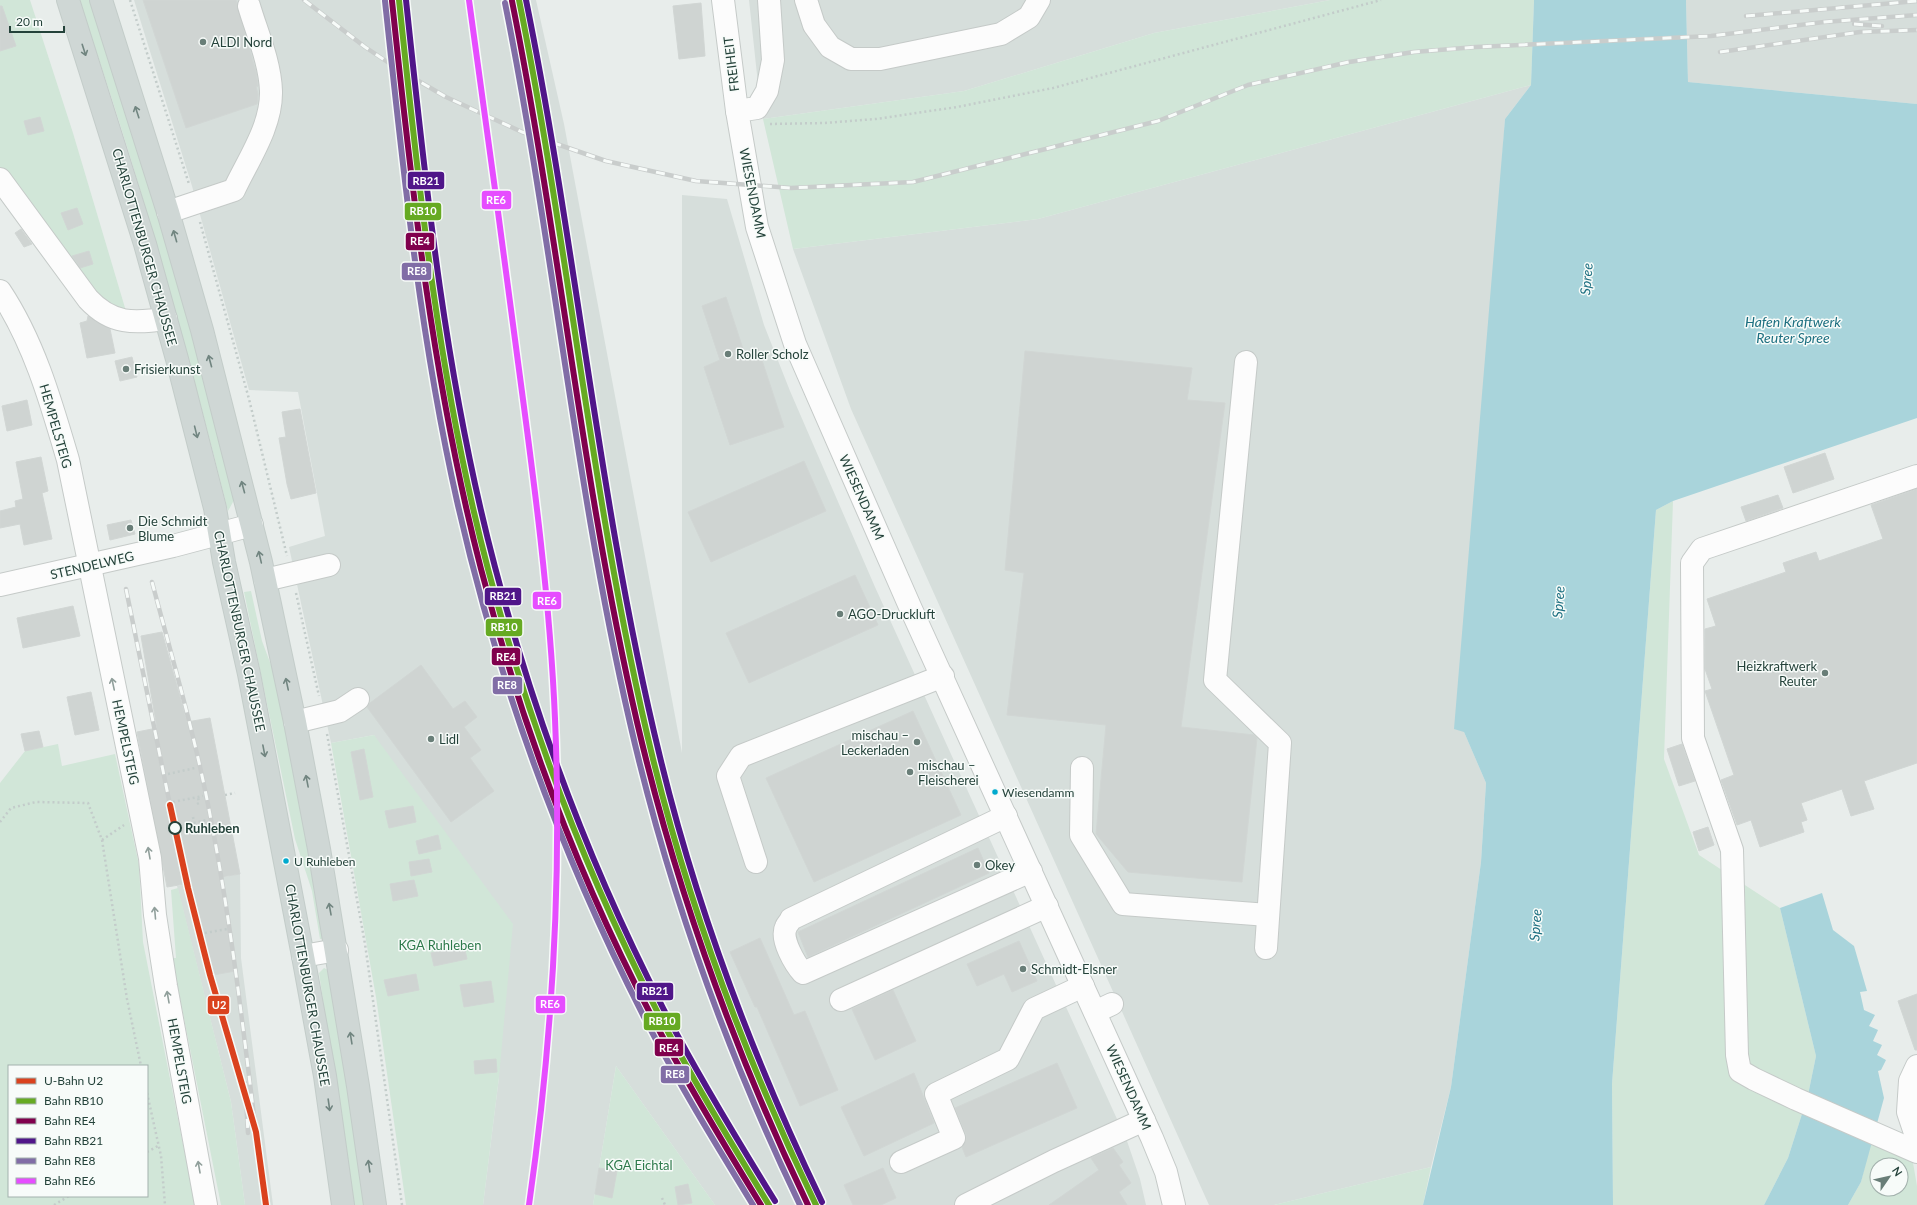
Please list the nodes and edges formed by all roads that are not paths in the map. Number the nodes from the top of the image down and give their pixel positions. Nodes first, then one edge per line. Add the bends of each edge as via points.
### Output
1 (68, 0) edge
2 (100, 0) edge
3 (723, 0) edge
4 (769, 0) edge
5 (806, 0) edge
6 (1039, 0) edge
7 (249, 6) dead end
8 (738, 119) junction
9 (0, 179) edge
10 (168, 212) junction
11 (0, 291) edge
12 (166, 320) junction
13 (1246, 362) dead end
14 (1917, 476) edge
15 (252, 525) junction
16 (219, 535) junction
17 (329, 565) dead end
18 (89, 566) junction
19 (265, 580) junction
20 (0, 585) edge
21 (943, 676) junction
22 (358, 699) dead end
23 (295, 722) junction
24 (1082, 768) dead end
25 (1006, 816) junction
26 (756, 862) dead end
27 (1031, 871) junction
28 (1047, 906) junction
29 (1268, 914) junction
30 (1266, 948) dead end
31 (337, 950) junction
32 (303, 956) junction
33 (1083, 986) junction
34 (841, 1000) dead end
35 (1917, 1066) edge
36 (1144, 1120) junction
37 (1917, 1139) edge
38 (1917, 1152) edge
39 (901, 1162) dead end
40 (206, 1205) edge
41 (343, 1205) edge
42 (375, 1205) edge
43 (966, 1205) edge
44 (1174, 1205) edge

1 -> 12 main road, CHARLOTTENBURGER CHAUSSEE via 123,170
10 -> 2 main road
3 - 8 street, FREIHEIT
4 - 8 street via 773,60 767,91 757,108
5 - 6 street via 814,25 830,47 851,60 880,59 1001,34 1029,17
7 - 10 street via 269,73 271,92 268,117 234,190
8 - 21 street, WIESENDAMM via 757,227 795,344
9 - 12 street via 97,309 135,323
15 -> 10 main road via 202,330
11 - 18 street, HEMPELSTEIG via 36,360 51,402 68,460
12 -> 16 main road, CHARLOTTENBURGER CHAUSSEE via 215,508
13 - 29 street via 1215,680 1280,743
14 - 38 street via 1702,549 1692,563 1693,738 1732,850 1737,1055 1740,1071 1796,1099
15 - 16 street, STENDELWEG
19 -> 15 main road
16 - 18 street, STENDELWEG
16 -> 32 main road, CHARLOTTENBURGER CHAUSSEE
17 - 19 street
18 - 20 street, STENDELWEG
40 -> 18 street, HEMPELSTEIG via 165,978 155,915 150,858
23 -> 19 main road
21 - 25 street, WIESENDAMM
21 - 26 street via 741,756 728,776
22 - 23 street via 340,711
31 -> 23 main road
24 - 29 street via 1081,835 1123,904
25 - 27 street, WIESENDAMM
25 - 27 street via 791,919 785,928 789,951 803,973
27 - 28 street, WIESENDAMM
28 - 33 street, WIESENDAMM
28 - 34 street
29 - 30 street
31 - 32 street
42 -> 31 main road
32 -> 41 main road, CHARLOTTENBURGER CHAUSSEE via 325,1076
33 - 36 street, WIESENDAMM via 1104,1008
33 - 39 street via 1034,1009 1008,1059 936,1094 954,1138
35 - 37 street via 1910,1081 1908,1112
36 - 43 street
36 - 44 street, WIESENDAMM via 1166,1172

